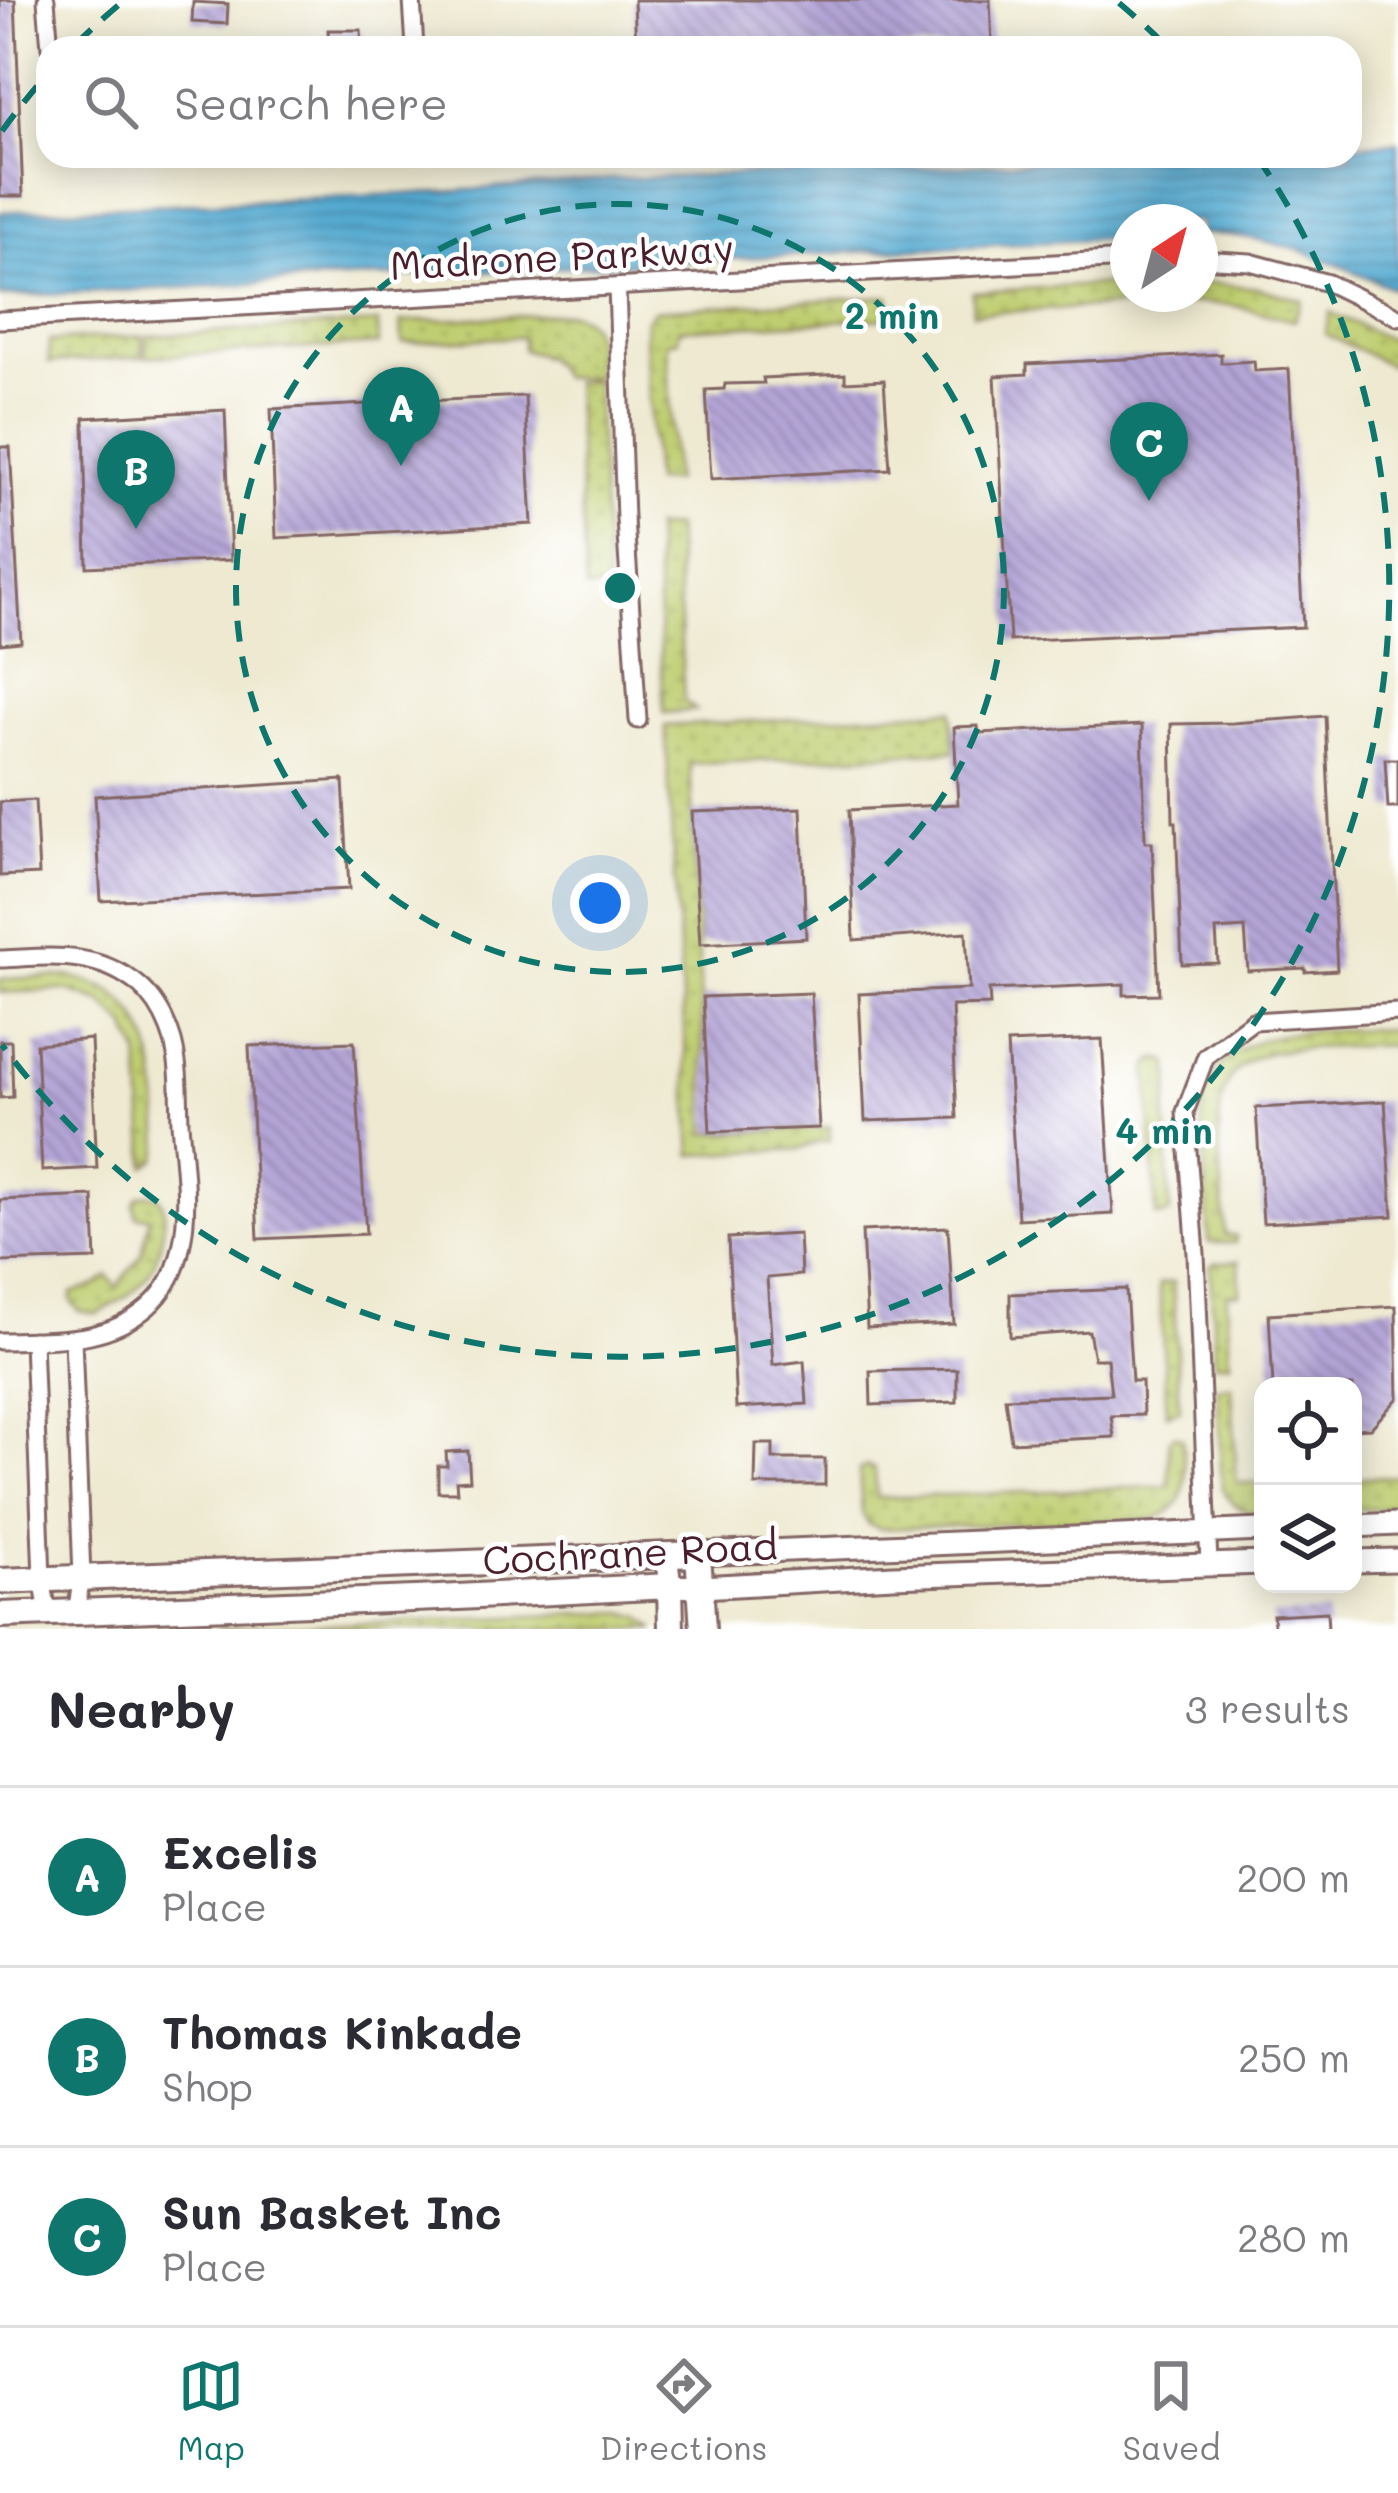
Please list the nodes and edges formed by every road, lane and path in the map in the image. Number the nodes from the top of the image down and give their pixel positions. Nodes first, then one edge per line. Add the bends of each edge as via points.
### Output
1 (46, 0) edge
2 (412, 0) edge
3 (49, 36) edge
4 (415, 36) edge
5 (1110, 260) edge
6 (1218, 260) edge
7 (616, 287) junction
8 (1398, 317) edge
9 (0, 320) edge
10 (638, 720) dead end
11 (0, 959) edge
12 (1398, 1012) edge
13 (73, 1338) junction
14 (33, 1340) junction
15 (0, 1341) edge
16 (1398, 1524) edge
17 (1362, 1526) edge
18 (1254, 1530) edge
19 (1209, 1532) junction
20 (667, 1554) junction
21 (698, 1554) junction
22 (1398, 1560) edge
23 (1362, 1561) edge
24 (1254, 1563) edge
25 (1209, 1564) junction
26 (82, 1577) junction
27 (42, 1578) junction
28 (0, 1581) edge
29 (670, 1586) junction
30 (701, 1587) junction
31 (76, 1612) junction
32 (47, 1613) junction
33 (0, 1615) edge
34 (671, 1629) edge
35 (703, 1629) edge

1 - 3 street
2 - 4 street
5 - 7 street, Madrone Parkway
6 - 8 street via 1328,284
7 - 9 street, Madrone Parkway
7 - 10 street
11 - 13 street via 73,956 107,967 141,987 173,1042 185,1222 177,1262 142,1312 106,1333
12 - 19 street via 1253,1021 1206,1056 1185,1112
13 - 14 street
13 - 26 street
14 - 15 street
14 - 27 street
16 - 17 main road
18 - 19 main road, Cochrane Road
19 - 21 main road, Cochrane Road
19 - 25 street
20 - 21 main road, Cochrane Road
20 - 26 main road, Cochrane Road
20 - 29 main road
21 - 30 main road
22 - 23 main road
24 - 25 main road, Cochrane Road
25 - 30 main road, Cochrane Road
26 - 27 main road, Cochrane Road
26 - 31 street
27 - 28 main road, Cochrane Road
27 - 32 street
29 - 30 main road, Cochrane Road
29 - 31 main road, Cochrane Road
29 - 34 main road
30 - 35 main road
31 - 32 main road, Cochrane Road
32 - 33 main road, Cochrane Road

